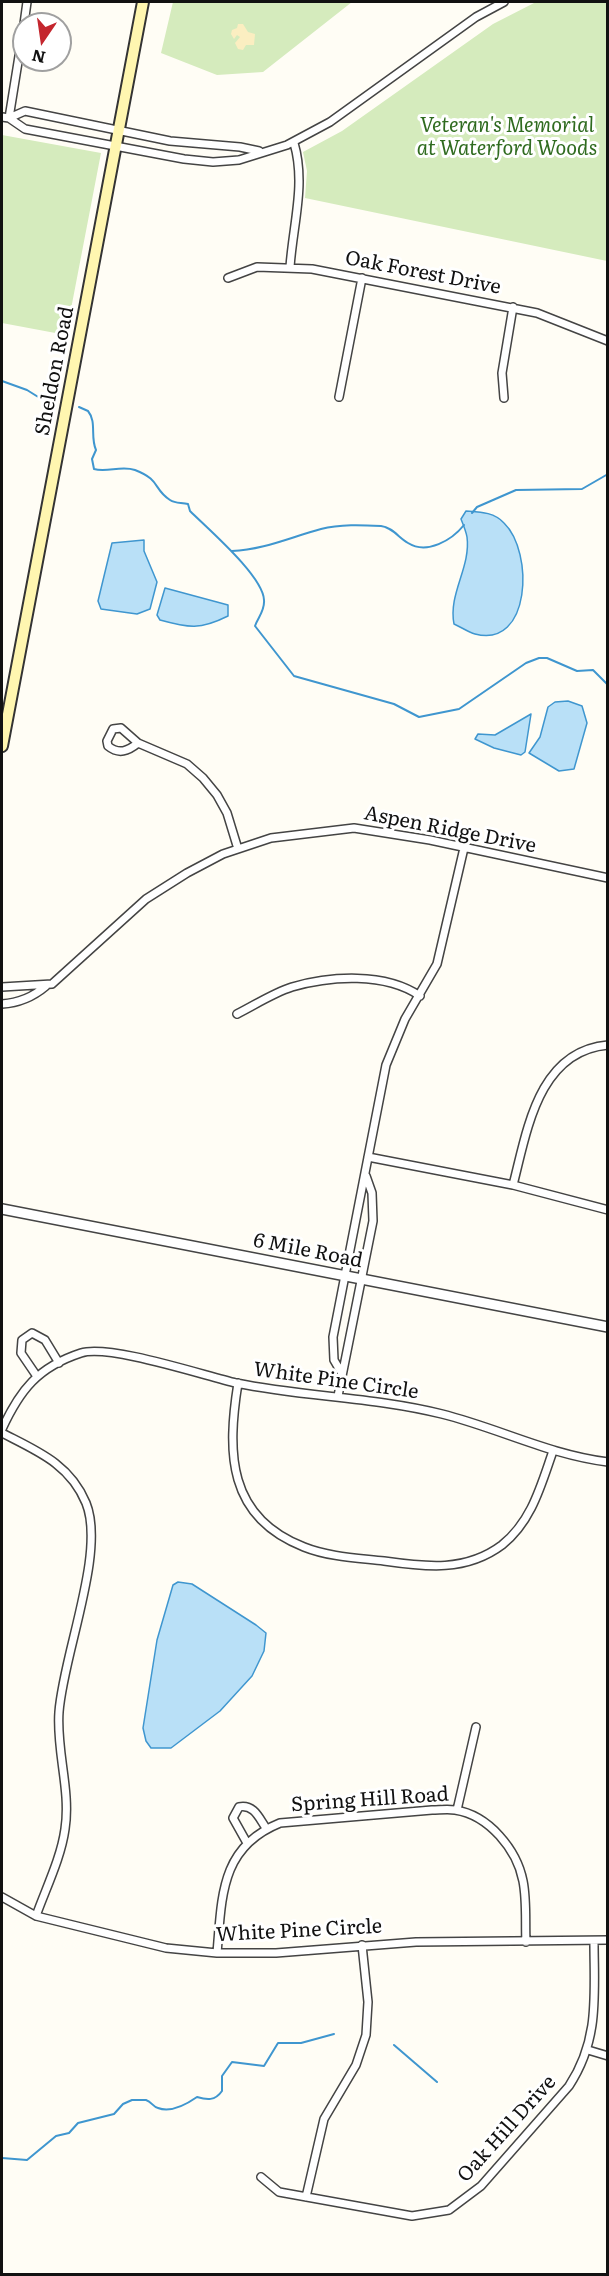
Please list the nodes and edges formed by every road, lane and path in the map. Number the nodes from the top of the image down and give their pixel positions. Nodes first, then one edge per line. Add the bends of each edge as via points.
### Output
1 (142, 2) edge
2 (504, 2) edge
3 (14, 72) edge
4 (5, 117) edge
5 (118, 129) junction
6 (294, 143) junction
7 (115, 146) junction
8 (259, 152) junction
9 (290, 267) junction
10 (228, 278) dead end
11 (362, 278) junction
12 (513, 307) junction
13 (608, 341) edge
14 (339, 397) dead end
15 (504, 398) dead end
16 (138, 743) dead end
17 (2, 746) edge
18 (464, 848) junction
19 (238, 849) junction
20 (608, 878) edge
21 (46, 986) junction
22 (2, 987) edge
23 (420, 996) junction
24 (2, 1004) edge
25 (237, 1014) dead end
26 (608, 1045) edge
27 (368, 1157) junction
28 (366, 1176) junction
29 (513, 1185) junction
30 (2, 1209) edge
31 (608, 1210) edge
32 (344, 1276) junction
33 (361, 1279) junction
34 (608, 1327) edge
35 (58, 1363) junction
36 (341, 1372) junction
37 (36, 1376) junction
38 (238, 1383) junction
39 (338, 1396) junction
40 (2, 1429) edge
41 (2, 1433) edge
42 (553, 1451) junction
43 (608, 1462) edge
44 (476, 1727) dead end
45 (457, 1810) junction
46 (266, 1828) junction
47 (247, 1843) junction
48 (2, 1897) edge
49 (36, 1916) junction
50 (608, 1940) edge
51 (594, 1941) junction
52 (526, 1942) junction
53 (362, 1945) junction
54 (217, 1953) junction
55 (588, 2050) junction
56 (608, 2056) edge
57 (261, 2177) dead end
58 (306, 2197) junction

1 - 5 main road, Sheldon Road
2 - 6 street
3 - 4 street
4 - 5 street via 25,111
4 - 7 street via 25,129
5 - 7 main road, Sheldon Road
5 - 8 street via 171,141
6 - 8 street
6 - 9 street via 300,185
7 - 8 street via 213,162 239,160
7 - 17 main road, Sheldon Road
9 - 10 street, Oak Forest Drive via 257,267
9 - 11 street, Oak Forest Drive
11 - 12 street, Oak Forest Drive
11 - 14 street
12 - 13 street, Oak Forest Drive via 555,318
12 - 15 street via 502,373
16 - 19 street via 187,764 203,778 227,813
18 - 19 street, Aspen Ridge Drive via 354,828 271,838
18 - 20 street, Aspen Ridge Drive
18 - 23 street via 442,946
19 - 21 street, Aspen Ridge Drive via 187,873 146,899 75,965
21 - 22 street
21 - 24 street, Aspen Ridge Drive via 34,996
23 - 25 street via 409,988 388,983 336,980 292,988
23 - 27 street via 405,1019 386,1065
26 - 29 street via 583,1051 549,1080 533,1112
27 - 28 street
27 - 29 street
28 - 32 street, White Pine Circle via 359,1193
28 - 33 street via 372,1192 372,1221
29 - 31 street
30 - 32 street, 6 Mile Road
32 - 33 street, 6 Mile Road
32 - 36 street, White Pine Circle via 333,1337 334,1360
33 - 34 street, 6 Mile Road
33 - 36 street
35 - 37 street, White Pine Circle
35 - 37 street via 45,1340 32,1333 22,1340 21,1353
35 - 38 street, White Pine Circle via 83,1352 120,1354
36 - 39 street
37 - 40 street, White Pine Circle via 21,1393
38 - 39 street, White Pine Circle
38 - 42 street via 231,1450 241,1489 265,1522 293,1542 315,1551 431,1567 475,1559 500,1546 527,1517
39 - 42 street, White Pine Circle via 442,1414
41 - 49 street via 64,1468 78,1484 92,1528 91,1554 58,1714 66,1795 65,1830
42 - 43 street, White Pine Circle
44 - 45 street
45 - 46 street, Spring Hill Road via 280,1823
45 - 52 street, Spring Hill Road via 492,1829 518,1865 524,1893
46 - 47 street, Spring Hill Road
46 - 47 street, Spring Hill Road via 253,1809 239,1807 233,1818
47 - 54 street, Spring Hill Road via 223,1887
48 - 49 street, White Pine Circle
49 - 54 street, White Pine Circle via 166,1948
50 - 51 street, White Pine Circle
51 - 52 street, White Pine Circle
51 - 55 street, Oak Hill Drive via 594,2013
52 - 53 street, White Pine Circle
53 - 54 street, White Pine Circle via 276,1953
53 - 58 street via 368,2002 366,2035 356,2065 324,2119
55 - 56 street
55 - 58 street, Oak Hill Drive via 569,2086 481,2186 449,2210 412,2216
57 - 58 street, Oak Hill Drive via 279,2192

